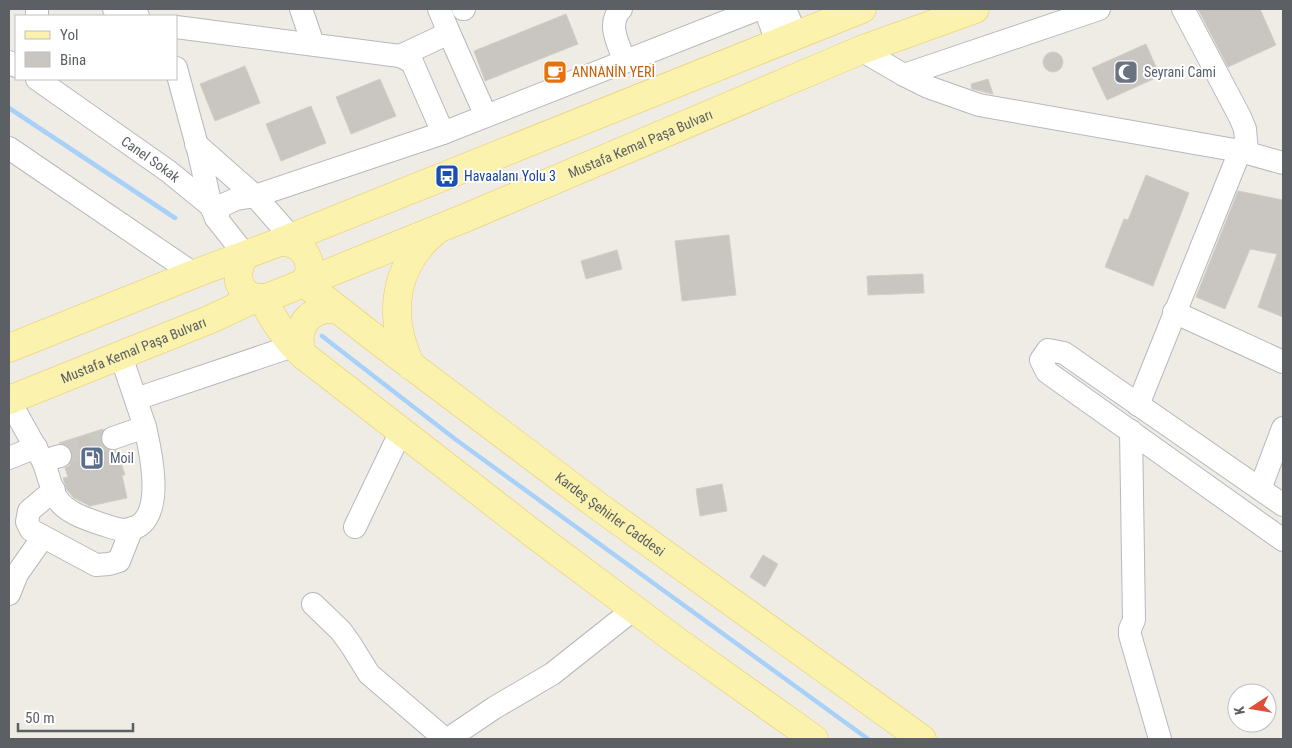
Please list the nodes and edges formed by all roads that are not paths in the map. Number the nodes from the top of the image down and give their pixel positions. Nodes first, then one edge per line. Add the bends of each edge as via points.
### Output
1 (114, 9) edge
2 (302, 9) edge
3 (439, 9) edge
4 (621, 9) edge
5 (758, 9) edge
6 (765, 9) edge
7 (785, 9) edge
8 (862, 9) edge
9 (975, 9) edge
10 (1099, 9) edge
11 (1183, 9) edge
12 (135, 15) edge
13 (178, 27) edge
14 (449, 33) junction
15 (787, 39) junction
16 (313, 44) junction
17 (862, 50) junction
18 (400, 56) junction
19 (625, 62) junction
20 (178, 75) edge
21 (904, 75) junction
22 (38, 80) edge
23 (486, 116) junction
24 (443, 133) junction
25 (9, 148) edge
26 (198, 149) junction
27 (1244, 152) junction
28 (1283, 163) edge
29 (168, 171) junction
30 (254, 196) junction
31 (214, 212) junction
32 (436, 230) junction
33 (286, 240) junction
34 (245, 256) junction
35 (194, 274) junction
36 (305, 282) junction
37 (259, 298) junction
38 (338, 310) junction
39 (1174, 312) junction
40 (9, 348) edge
41 (298, 350) junction
42 (121, 356) junction
43 (1283, 362) edge
44 (411, 366) junction
45 (136, 399) junction
46 (9, 400) edge
47 (1138, 405) junction
48 (145, 427) junction
49 (1283, 428) edge
50 (401, 431) junction
51 (1131, 431) junction
52 (114, 438) tunnel mouth
53 (47, 454) junction
54 (9, 458) edge
55 (54, 490) junction
56 (1260, 490) junction
57 (1283, 505) edge
58 (355, 527) dead end
59 (132, 528) junction
60 (43, 537) junction
61 (1283, 540) edge
62 (9, 594) edge
63 (313, 604) dead end
64 (634, 609) junction
65 (447, 739) edge
66 (814, 739) edge
67 (922, 739) edge
68 (1160, 739) edge

1 - 12 street
2 - 16 street
3 - 14 street
4 - 19 street via 613,30
5 - 19 street
6 - 15 street
7 - 15 street
8 - 15 main road
9 - 17 main road, Mustafa Kemal Paşa Bulvarı
10 - 21 street
11 - 27 street via 1240,117 1245,129
13 - 16 street
14 - 18 street
14 - 23 street
15 - 33 main road
16 - 18 street
17 - 21 street
17 - 32 main road, Mustafa Kemal Paşa Bulvarı
18 - 24 street via 412,62
19 - 23 street
20 - 26 street
21 - 27 street via 979,105
22 - 29 street, Canel Sokak
23 - 24 street
24 - 30 street
25 - 35 street
26 - 29 street via 194,164 184,170
26 - 30 street
26 - 31 street
27 - 28 street
27 - 39 street
29 - 31 street, Canel Sokak
30 - 31 street via 236,199
30 - 33 street
31 - 34 street, Canel Sokak
32 - 36 main road, Mustafa Kemal Paşa Bulvarı
32 - 44 main road via 410,260 400,284 397,325
33 - 34 main road
33 - 36 main road via 306,255 309,269
34 - 35 main road
34 - 37 main road via 238,267 238,280 244,291
35 - 40 main road
36 - 37 main road
36 - 38 main road, Kardeş Şehirler Caddesi
37 - 41 main road
37 - 42 main road, Mustafa Kemal Paşa Bulvarı
38 - 41 main road via 317,312 306,321 299,334
38 - 44 main road, Kardeş Şehirler Caddesi
39 - 43 street
39 - 47 street
41 - 45 street
41 - 50 main road
42 - 45 street
42 - 46 main road, Mustafa Kemal Paşa Bulvarı
44 - 67 main road, Kardeş Şehirler Caddesi via 598,506
45 - 48 street
46 - 53 street
47 - 51 street via 1064,353 1048,350 1042,360 1047,372
47 - 56 street
48 - 52 street
48 - 59 street via 155,487 145,520
49 - 56 street
50 - 58 street
50 - 64 main road
51 - 61 street
51 - 68 street via 1134,620 1130,635
53 - 54 street
53 - 55 street
55 - 59 street via 57,500 71,512 117,529
55 - 60 street via 27,516 31,530
56 - 57 street
59 - 60 street via 119,560 102,565 96,565
60 - 62 street via 18,574
63 - 65 street via 341,631 369,674
64 - 65 street via 552,674
64 - 66 main road

